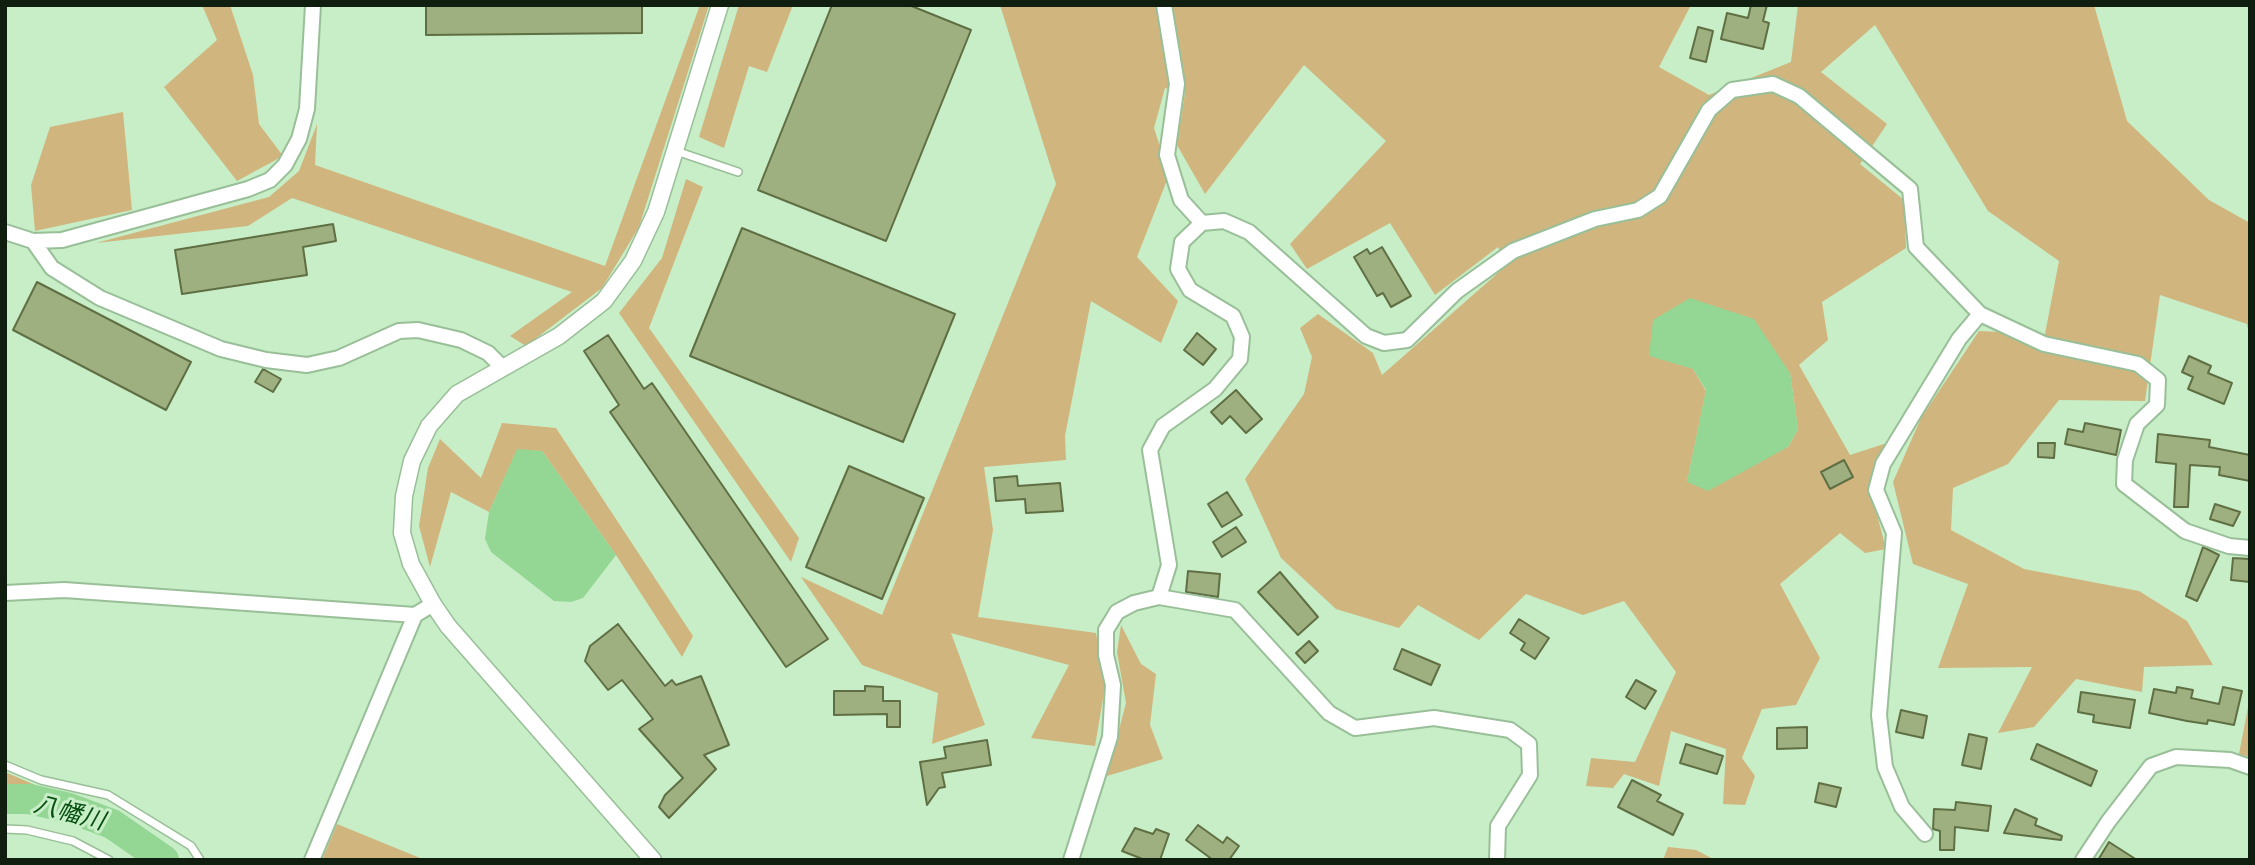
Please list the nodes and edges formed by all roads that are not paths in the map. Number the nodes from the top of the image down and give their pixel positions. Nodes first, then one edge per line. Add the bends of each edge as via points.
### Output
1 (313, 5) edge
2 (720, 5) edge
3 (1164, 5) edge
4 (675, 151) junction
5 (738, 172) dead end
6 (1202, 223) junction
7 (5, 232) edge
8 (33, 240) junction
9 (1980, 314) junction
10 (503, 368) junction
11 (2250, 548) edge
12 (5, 593) edge
13 (1159, 597) junction
14 (433, 604) junction
15 (415, 615) junction
16 (5, 765) edge
17 (2250, 766) edge
18 (5, 830) edge
19 (1925, 834) dead end
20 (109, 860) edge
21 (200, 860) edge
22 (312, 860) edge
23 (653, 860) edge
24 (1071, 860) edge
25 (1497, 860) edge
26 (2083, 860) edge

1 - 8 street via 307,109 299,139 285,165 270,180 62,240
2 - 4 street
3 - 6 street via 1177,84 1167,155 1181,200
4 - 5 lane
4 - 10 street via 656,212 634,261 604,301 559,336
6 - 9 street via 1224,222 1249,232 1366,336 1384,343 1407,340 1457,291 1513,251 1595,219 1638,210 1660,196 1709,110 1732,90 1773,84 1799,96 1910,189 1916,247
6 - 13 street via 1182,242 1178,269 1190,290 1233,316 1242,337 1240,359 1215,390 1163,426 1150,450 1169,565
7 - 8 street
8 - 10 street via 52,268 100,298 221,349 307,365 339,358 399,331 418,330 461,340 488,353
9 - 11 street via 2044,344 2138,364 2158,380 2157,405 2137,424 2124,484 2185,531
9 - 19 street via 1959,339 1882,464 1876,490 1894,533 1879,715 1885,767 1902,807
10 - 14 street via 457,394 429,426 412,461 402,533 411,564
12 - 15 street via 64,590
13 - 24 street via 1117,612 1107,630 1105,654 1113,685 1110,737
13 - 25 street via 1235,610 1329,713 1355,728 1434,718 1510,730 1529,744 1530,775 1498,826
14 - 15 street
14 - 23 street
15 - 22 street
16 - 21 lane via 41,780 108,795 191,846
17 - 26 street via 2230,760 2176,757 2151,766
18 - 20 lane via 27,830 73,841

